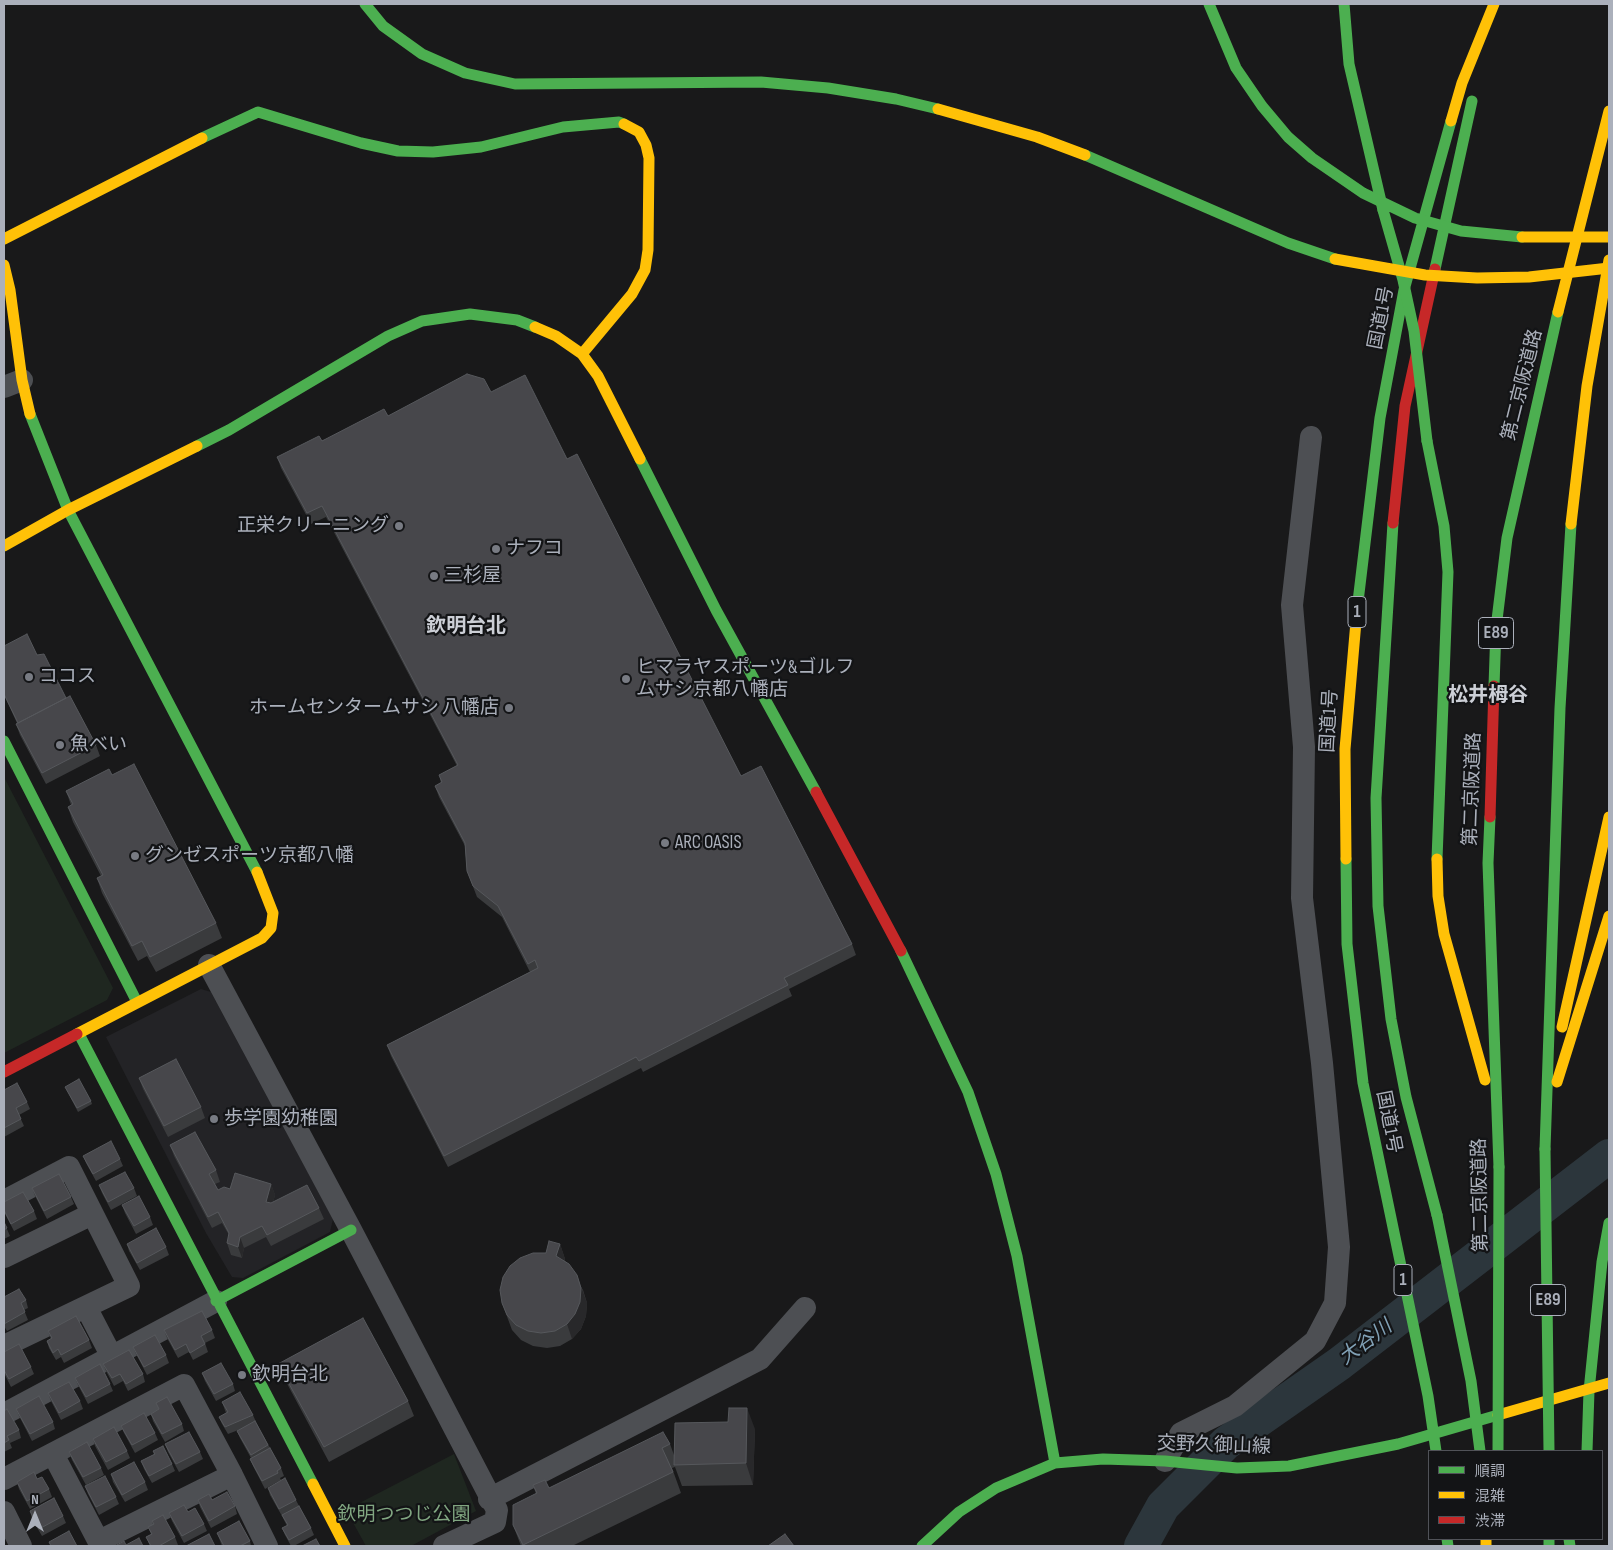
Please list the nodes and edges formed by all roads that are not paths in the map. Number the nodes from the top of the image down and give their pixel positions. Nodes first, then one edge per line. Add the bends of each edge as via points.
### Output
1 (365, 4) edge
2 (1209, 4) edge
3 (1344, 4) edge
4 (1494, 4) edge
5 (1490, 16) junction
6 (1478, 74) dead end
7 (1474, 94) dead end
8 (1609, 112) edge
9 (1609, 237) edge
10 (4, 240) edge
11 (1609, 260) edge
12 (4, 265) edge
13 (1609, 268) edge
14 (582, 354) junction
15 (13, 384) edge
16 (1311, 437) dead end
17 (68, 510) junction
18 (4, 546) edge
19 (4, 741) edge
20 (1609, 817) edge
21 (1609, 916) edge
22 (209, 965) junction
23 (137, 1002) junction
24 (79, 1034) junction
25 (1549, 1057) junction
26 (4, 1072) edge
27 (1547, 1100) junction
28 (1498, 1136) junction
29 (4, 1201) edge
30 (92, 1214) junction
31 (1609, 1223) edge
32 (351, 1230) junction
33 (4, 1257) edge
34 (216, 1301) junction
35 (86, 1307) junction
36 (806, 1308) dead end
37 (1548, 1308) junction
38 (4, 1346) edge
39 (112, 1357) junction
40 (1609, 1383) edge
41 (1589, 1391) junction
42 (4, 1414) edge
43 (1433, 1434) junction
44 (1436, 1450) edge
45 (1480, 1450) edge
46 (1498, 1450) edge
47 (1548, 1450) edge
48 (1561, 1450) edge
49 (1587, 1450) edge
50 (53, 1454) junction
51 (1172, 1462) junction
52 (1055, 1463) junction
53 (232, 1475) junction
54 (4, 1480) edge
55 (489, 1499) junction
56 (4, 1512) edge
57 (100, 1544) edge
58 (21, 1546) edge
59 (267, 1546) edge
60 (345, 1546) edge
61 (444, 1546) edge
62 (922, 1546) edge

1 - 13 main road, bridge via 383,26 422,54 465,73 515,84 761,82 896,99 968,116 1109,164 1288,243 1335,259 1425,275 1477,278 1529,277
2 - 9 main road, bridge via 1236,68 1262,106 1288,137 1312,158 1363,193 1415,218 1461,231 1522,237
3 - 28 main road, bridge via 1350,64 1414,331 1427,441 1444,526 1448,572 1436,846 1438,896 1444,934
4 - 5 main road, 国道1号 / 1
5 - 6 main road
5 - 43 main road, 国道1号 / 1 via 1462,83 1404,290 1380,418 1352,656 1345,749 1348,944 1363,1083
7 - 45 main road, bridge via 1405,406 1390,552 1376,798 1378,906 1391,1019 1472,1381
8 - 28 main road, 第二京阪道路 / E89 via 1582,211 1524,458 1507,538 1496,628 1488,863
10 - 14 main road via 258,112 361,143 398,151 433,152 481,147 563,127 619,122 639,132 649,158 645,270 632,294
11 - 25 main road, E89 via 1587,386 1567,577
12 - 15 main road via 10,290
14 - 17 main road via 556,336 517,320 470,314 422,321 388,336 229,430
14 - 52 main road via 598,376 716,610 887,921 968,1092 996,1174 1017,1256
15 - 17 main road
16 - 51 street via 1292,605 1304,747 1302,898 1322,1063 1338,1238 1335,1303 1315,1341 1235,1406 1181,1433
17 - 18 main road
17 - 22 main road via 264,886 274,913 271,928 262,938
19 - 23 main road
20 - 25 main road via 1563,1023
21 - 27 main road via 1560,1076
22 - 23 main road
22 - 32 street
23 - 24 main road
24 - 26 main road
24 - 34 main road
25 - 27 main road, E89
27 - 37 main road, E89, bridge
28 - 46 main road, 第二京阪道路 / E89, bridge
29 - 30 street via 69,1167
30 - 33 street
30 - 35 street via 129,1286
31 - 41 main road
32 - 34 main road
32 - 55 street
34 - 39 street
34 - 60 main road
35 - 38 street
35 - 39 street
36 - 55 street via 760,1359
37 - 47 main road, E89, bridge
37 - 48 main road, bridge
39 - 42 street
40 - 41 main road, 交野久御山線
41 - 43 main road, 交野久御山線
41 - 49 main road
43 - 44 main road, 国道1号 / 1
43 - 51 main road, 交野久御山線 via 1290,1466 1222,1467
50 - 53 street via 184,1385
50 - 54 street
50 - 57 street
51 - 52 main road, 交野久御山線 via 1103,1459
52 - 62 main road, 交野久御山線 via 996,1488 958,1512
53 - 57 street
53 - 59 street
55 - 61 street via 497,1510 495,1522
56 - 58 street

